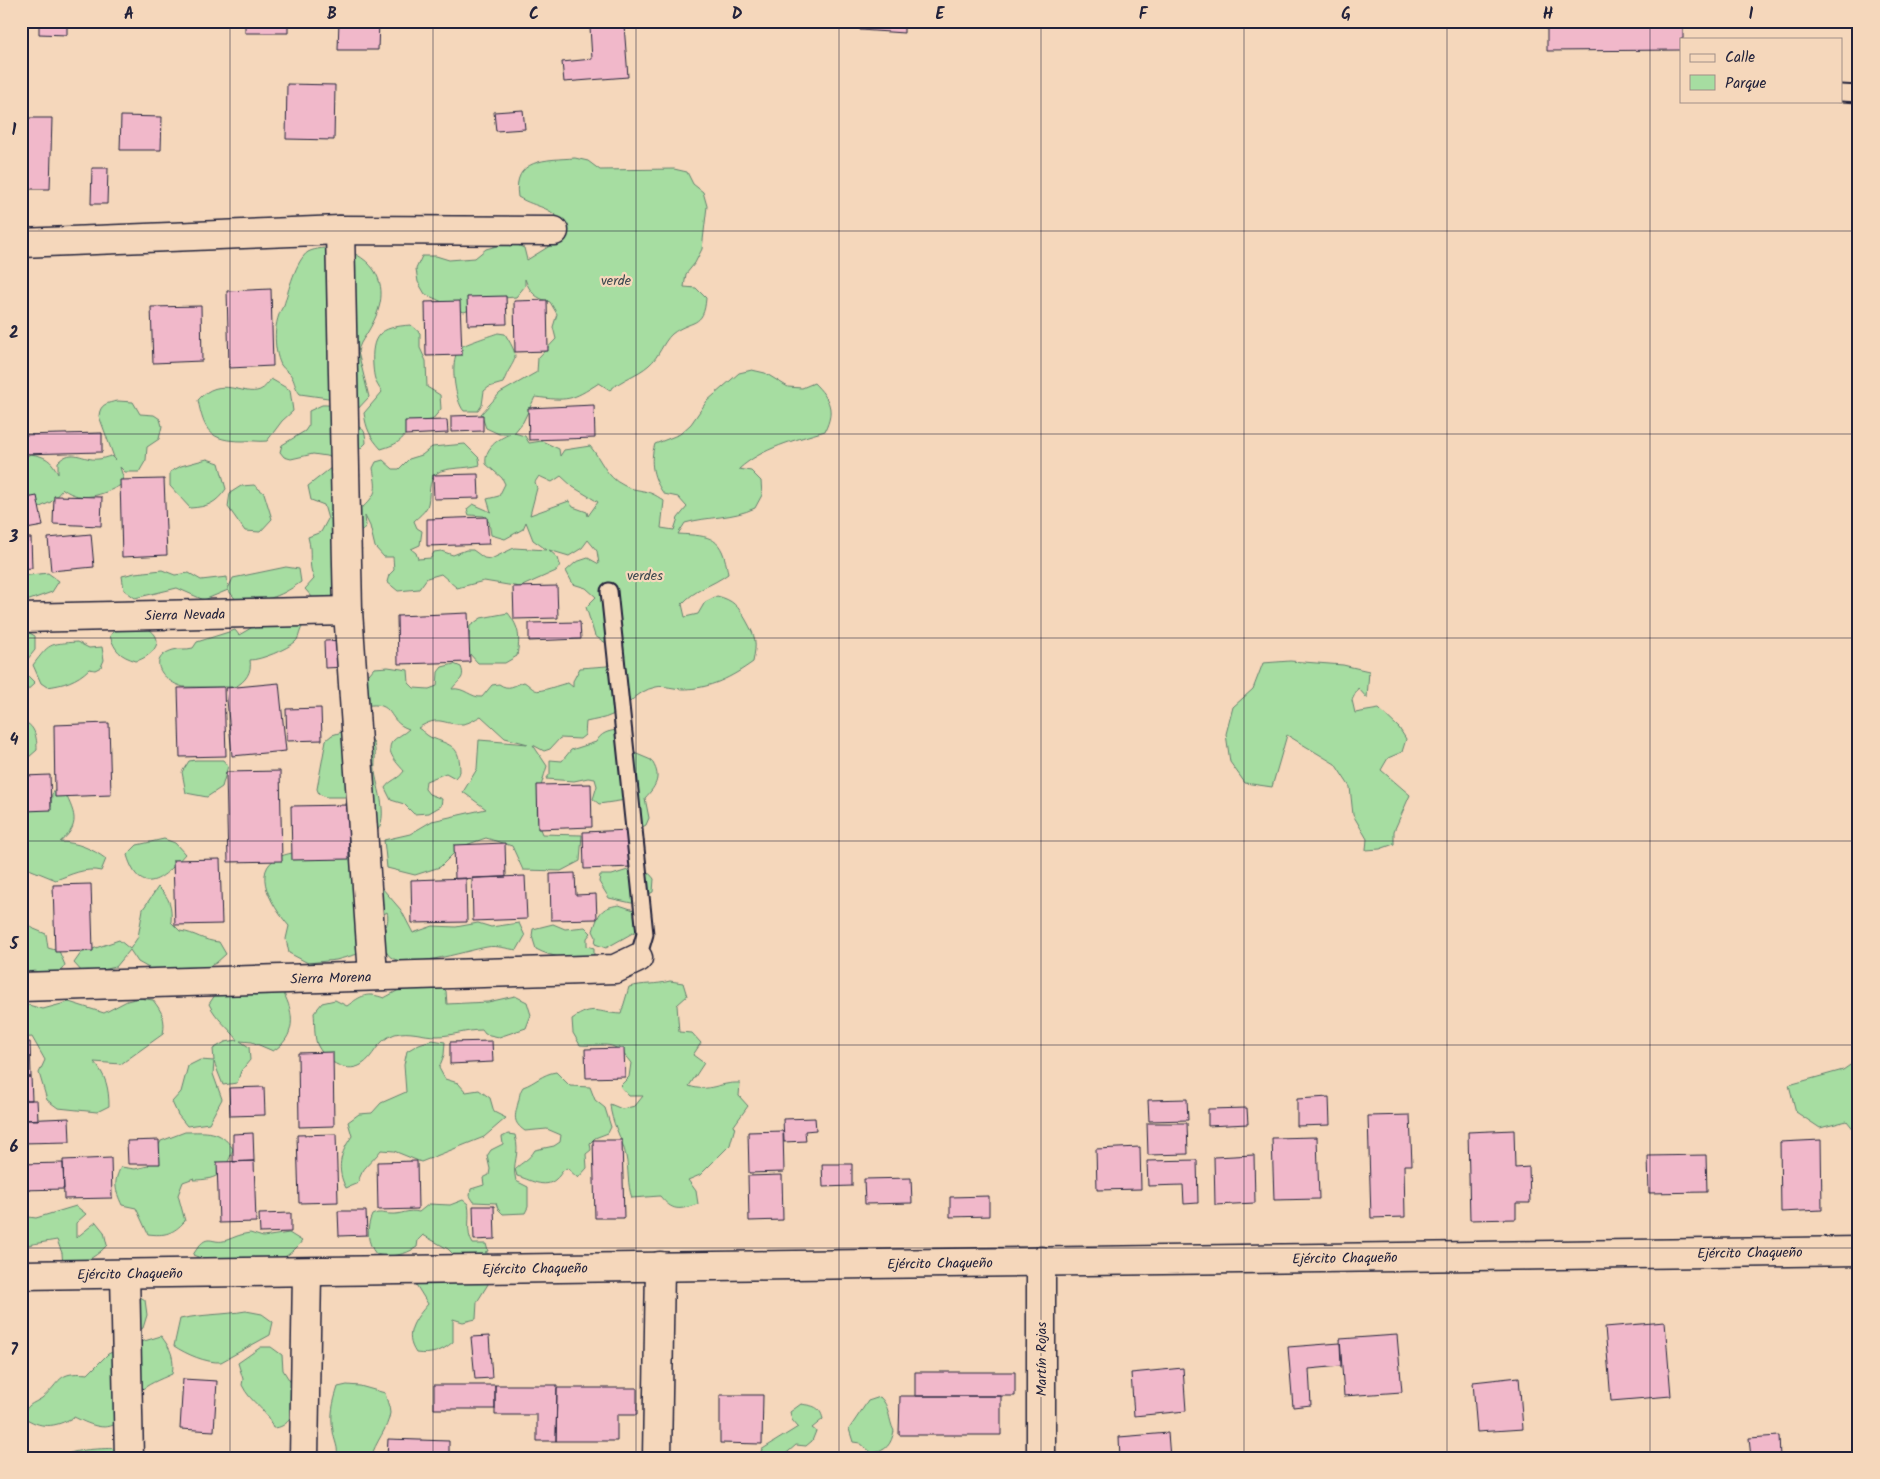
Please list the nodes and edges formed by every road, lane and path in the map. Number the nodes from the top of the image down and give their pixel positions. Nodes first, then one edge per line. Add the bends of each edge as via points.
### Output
1 (1842, 93) edge
2 (1859, 94) edge
3 (340, 230) junction
4 (554, 231) dead end
5 (21, 243) edge
6 (609, 591) dead end
7 (348, 611) junction
8 (21, 618) edge
9 (638, 958) joint
10 (373, 975) junction
11 (21, 987) edge
12 (1859, 1251) edge
13 (1041, 1261) junction
14 (660, 1266) junction
15 (307, 1273) junction
16 (125, 1274) junction
17 (21, 1275) edge
18 (130, 1458) edge
19 (304, 1458) edge
20 (658, 1458) edge
21 (1041, 1458) edge

1 - 2 lane
3 - 4 street
3 - 5 street
3 - 7 street
6 - 9 lane via 645,934
7 - 8 street, Sierra Nevada
7 - 10 street
9 - 10 street, Sierra Morena via 616,969
10 - 11 street, Sierra Morena
12 - 13 street, Ejército Chaqueño
13 - 14 street, Ejército Chaqueño
13 - 21 street, Martín Rojas
14 - 15 street, Ejército Chaqueño
14 - 20 street
15 - 16 street, Ejército Chaqueño
15 - 19 street
16 - 17 street, Ejército Chaqueño
16 - 18 street

